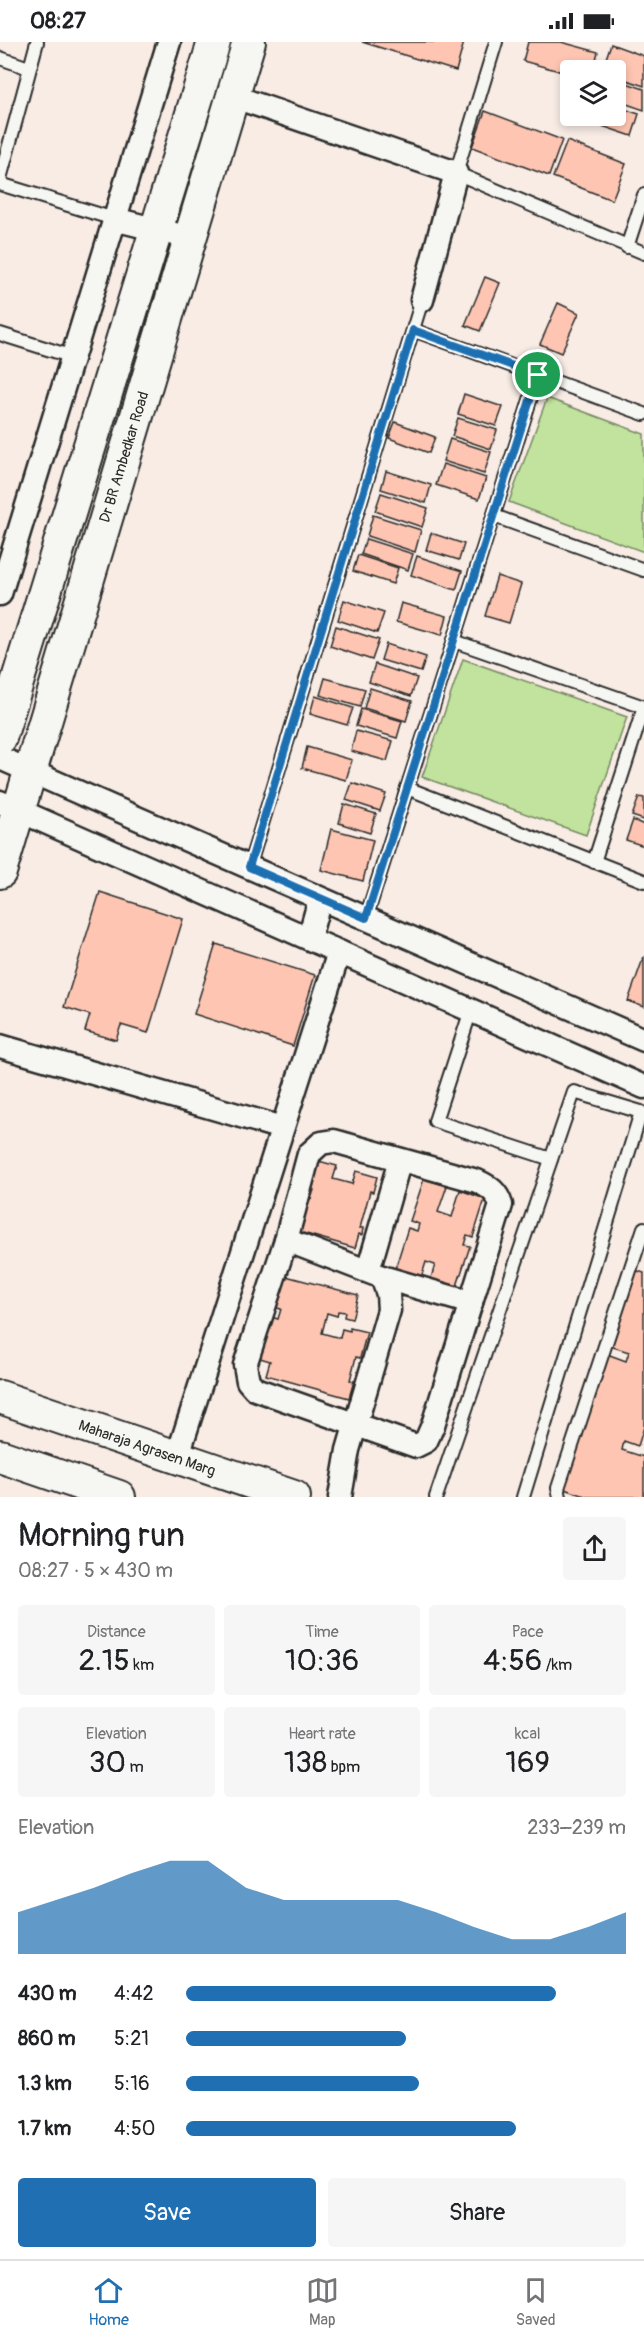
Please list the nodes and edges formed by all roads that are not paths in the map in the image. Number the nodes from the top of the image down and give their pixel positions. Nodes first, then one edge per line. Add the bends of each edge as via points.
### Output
1 (37, 42) edge
2 (169, 42) edge
3 (214, 42) edge
4 (249, 42) edge
5 (496, 42) edge
6 (0, 58) edge
7 (29, 68) junction
8 (232, 96) junction
9 (456, 173) junction
10 (0, 179) edge
11 (0, 184) edge
12 (644, 195) edge
13 (114, 219) junction
14 (156, 228) junction
15 (190, 238) junction
16 (627, 247) junction
17 (644, 253) edge
18 (422, 300) joint
19 (413, 330) junction
20 (0, 334) edge
21 (73, 357) junction
22 (538, 375) junction
23 (644, 414) edge
24 (494, 516) junction
25 (644, 570) edge
26 (0, 594) edge
27 (454, 641) junction
28 (644, 707) edge
29 (0, 738) edge
30 (0, 758) edge
31 (30, 772) junction
32 (407, 788) junction
33 (9, 806) edge
34 (594, 862) junction
35 (249, 867) junction
36 (0, 872) edge
37 (644, 881) edge
38 (321, 899) junction
39 (366, 918) junction
40 (309, 938) junction
41 (339, 952) junction
42 (471, 1010) junction
43 (644, 1040) edge
44 (0, 1046) edge
45 (644, 1087) edge
46 (282, 1128) junction
47 (551, 1159) junction
48 (400, 1160) junction
49 (644, 1228) edge
50 (286, 1240) junction
51 (375, 1274) junction
52 (471, 1303) junction
53 (0, 1397) edge
54 (357, 1423) junction
55 (0, 1456) edge
56 (177, 1458) junction
57 (119, 1497) edge
58 (294, 1497) edge
59 (340, 1497) edge
60 (436, 1497) edge
61 (523, 1497) edge
62 (560, 1497) edge

1 - 7 lane
2 - 13 street
3 - 14 street
4 - 8 street, Dr BR Ambedkar Road
5 - 9 lane
6 - 7 lane
7 - 10 lane
8 - 9 street
8 - 15 street, Dr BR Ambedkar Road
9 - 16 lane
9 - 18 street
11 - 13 lane
12 - 16 lane
13 - 14 street
13 - 21 street
14 - 15 street
14 - 29 street
15 - 31 street, Dr BR Ambedkar Road
16 - 17 lane
18 - 19 lane
19 - 22 lane
19 - 35 lane
20 - 21 lane
21 - 26 street
22 - 23 lane
22 - 24 lane
24 - 25 lane
24 - 27 lane
27 - 28 lane
27 - 32 lane
28 - 34 lane
30 - 31 street
31 - 33 street, Dr BR Ambedkar Road
31 - 35 street
32 - 34 lane
32 - 39 lane
33 - 36 street, Dr BR Ambedkar Road
33 - 40 street
34 - 37 lane
35 - 38 street
38 - 39 street
38 - 40 street
39 - 43 street
40 - 41 street
41 - 42 street
41 - 46 street
42 - 45 street
42 - 47 lane via 435,1120
44 - 46 street
46 - 56 street
47 - 60 lane
47 - 61 lane via 574,1092 641,1113
48 - 50 street via 333,1141 321,1143 309,1154
48 - 51 street
48 - 52 street via 477,1181 498,1195 501,1205
49 - 62 lane via 558,1488
50 - 51 street
50 - 54 street via 245,1365 248,1381 255,1389
51 - 52 street
51 - 54 street via 388,1294 389,1310
52 - 54 street via 426,1441 416,1446
53 - 56 street, Maharaja Agrasen Marg
54 - 59 street
55 - 57 street
56 - 58 street, Maharaja Agrasen Marg

